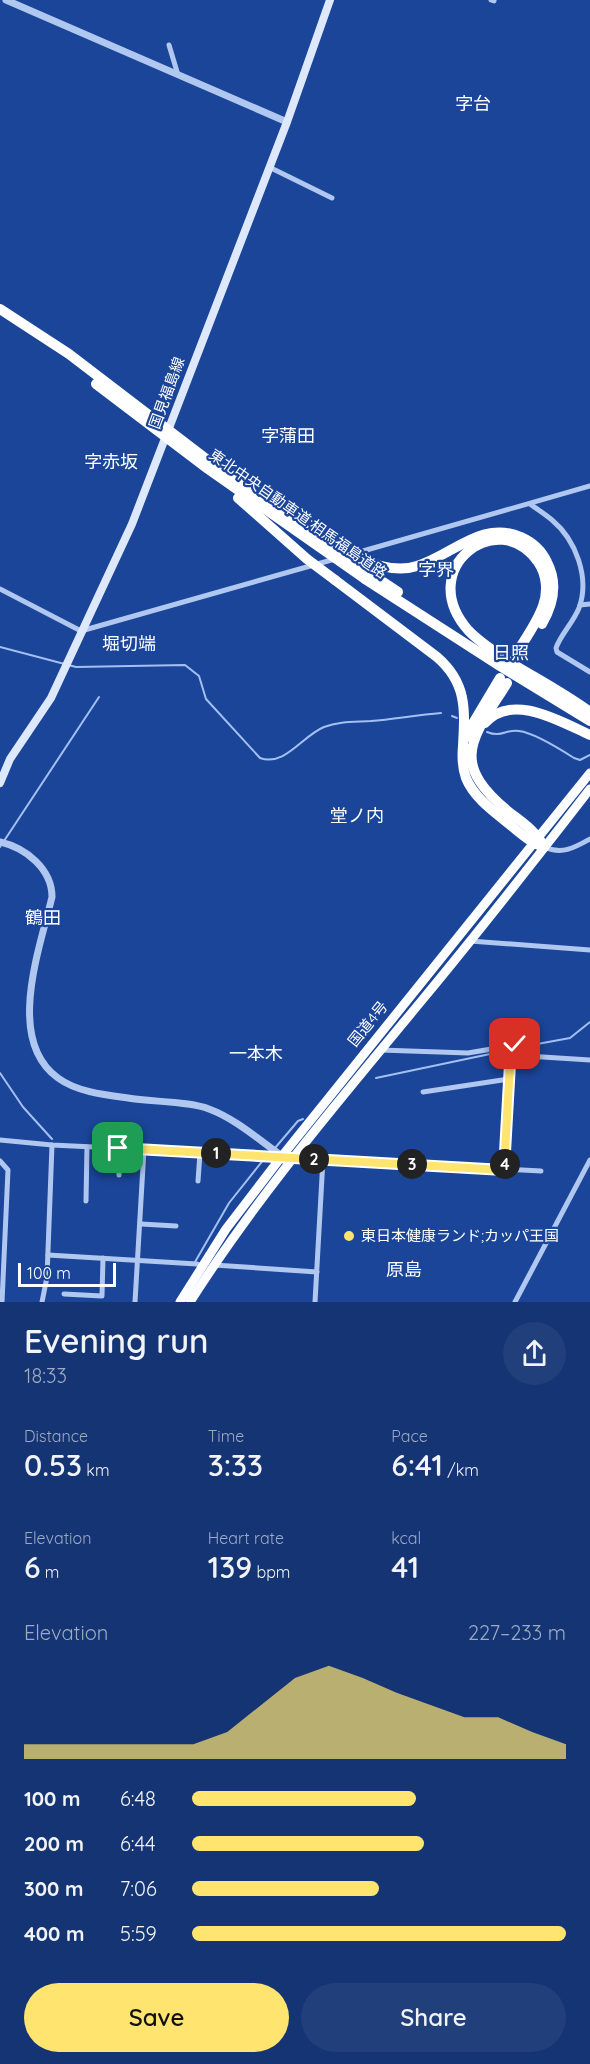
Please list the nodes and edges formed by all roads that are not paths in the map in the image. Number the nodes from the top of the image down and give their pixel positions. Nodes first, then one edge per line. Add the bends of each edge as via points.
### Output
1 (6, 0) edge
2 (330, 0) edge
3 (169, 45) dead end
4 (178, 75) junction
5 (287, 122) junction
6 (269, 167) junction
7 (332, 198) dead end
8 (0, 309) edge
9 (0, 316) edge
10 (213, 468) junction
11 (590, 486) edge
12 (530, 504) junction
13 (368, 576) junction
14 (0, 589) edge
15 (590, 604) edge
16 (580, 606) junction
17 (81, 631) junction
18 (590, 672) edge
19 (590, 713) edge
20 (590, 721) edge
21 (476, 734) junction
22 (590, 735) edge
23 (463, 746) junction
24 (590, 773) edge
25 (0, 783) edge
26 (590, 789) edge
27 (590, 839) edge
28 (536, 840) junction
29 (0, 842) edge
30 (544, 847) junction
31 (470, 941) junction
32 (590, 950) edge
33 (367, 1050) junction
34 (381, 1050) junction
35 (510, 1056) junction
36 (590, 1060) edge
37 (509, 1079) junction
38 (423, 1092) dead end
39 (0, 1140) edge
40 (52, 1145) junction
41 (87, 1146) junction
42 (118, 1148) junction
43 (144, 1149) junction
44 (200, 1153) junction
45 (282, 1156) junction
46 (294, 1157) junction
47 (323, 1159) junction
48 (590, 1160) edge
49 (0, 1161) edge
50 (504, 1170) junction
51 (541, 1171) dead end
52 (119, 1175) dead end
53 (198, 1181) dead end
54 (86, 1201) dead end
55 (141, 1224) junction
56 (176, 1226) dead end
57 (3, 1232) edge
58 (48, 1256) junction
59 (104, 1258) junction
60 (138, 1260) junction
61 (214, 1265) junction
62 (201, 1266) junction
63 (317, 1272) junction
64 (64, 1294) dead end
65 (2, 1302) edge
66 (42, 1302) edge
67 (135, 1302) edge
68 (180, 1302) edge
69 (190, 1302) edge
70 (315, 1302) edge
71 (516, 1302) edge

1 - 4 street
2 - 5 main road, 国見福島線
3 - 4 street
4 - 5 street
5 - 6 main road, 国見福島線
6 - 7 street
6 - 17 main road, 国見福島線 via 132,524
8 - 10 highway, 東北中央自動車道;相馬福島道路, bridge via 69,354
9 - 10 highway, 東北中央自動車道;相馬福島道路, bridge
10 - 13 highway, 東北中央自動車道;相馬福島道路, bridge
10 - 19 highway, bridge via 381,566 415,567 486,533 512,534 529,542 547,562 554,589 546,618 519,656 543,607 546,590 539,564 522,546 506,540 482,543 454,568 451,595 459,618 496,653
10 - 23 highway, bridge via 291,544 450,670 463,700
11 - 12 street
12 - 16 street via 564,532 573,547 582,576
12 - 17 street
13 - 19 highway, 東北中央自動車道;相馬福島道路
13 - 20 highway, 東北中央自動車道;相馬福島道路 via 482,655
14 - 17 street
15 - 16 street
16 - 18 street via 556,648
17 - 25 main road, 国見福島線 via 51,698 10,759
21 - 22 highway via 488,720 516,710 553,718
21 - 23 highway via 503,680 472,725
21 - 28 highway via 471,765 481,786
23 - 28 highway via 463,769 473,791 486,805
24 - 28 highway, 国道4号
26 - 30 highway, 国道4号
27 - 30 street via 558,852
28 - 30 highway
28 - 33 highway, 国道4号
29 - 45 street via 25,852 42,868 52,887 29,997 33,1042 48,1069 65,1082 92,1092 207,1107
30 - 31 highway, 国道4号
31 - 32 street
31 - 34 highway, 国道4号
33 - 34 street
33 - 45 highway, 国道4号
34 - 35 street via 468,1053 513,1045
34 - 46 highway, 国道4号
35 - 36 street
35 - 37 street
37 - 38 street
37 - 50 street
39 - 40 street
40 - 41 street
40 - 58 street
41 - 42 street
41 - 54 street
42 - 43 street
42 - 52 street
43 - 44 street
43 - 55 street
44 - 45 street
44 - 53 street
45 - 46 street
45 - 62 highway, 国道4号
46 - 47 street
46 - 61 highway, 国道4号
47 - 50 street
47 - 63 street
48 - 71 street
49 - 57 street via 8,1170
50 - 51 street
55 - 56 street
55 - 60 street
57 - 65 street
58 - 59 street
58 - 66 street
59 - 60 street
59 - 64 street via 102,1296
60 - 62 street
60 - 67 street
61 - 63 street
61 - 69 highway, 国道4号
62 - 68 highway, 国道4号
63 - 70 street

